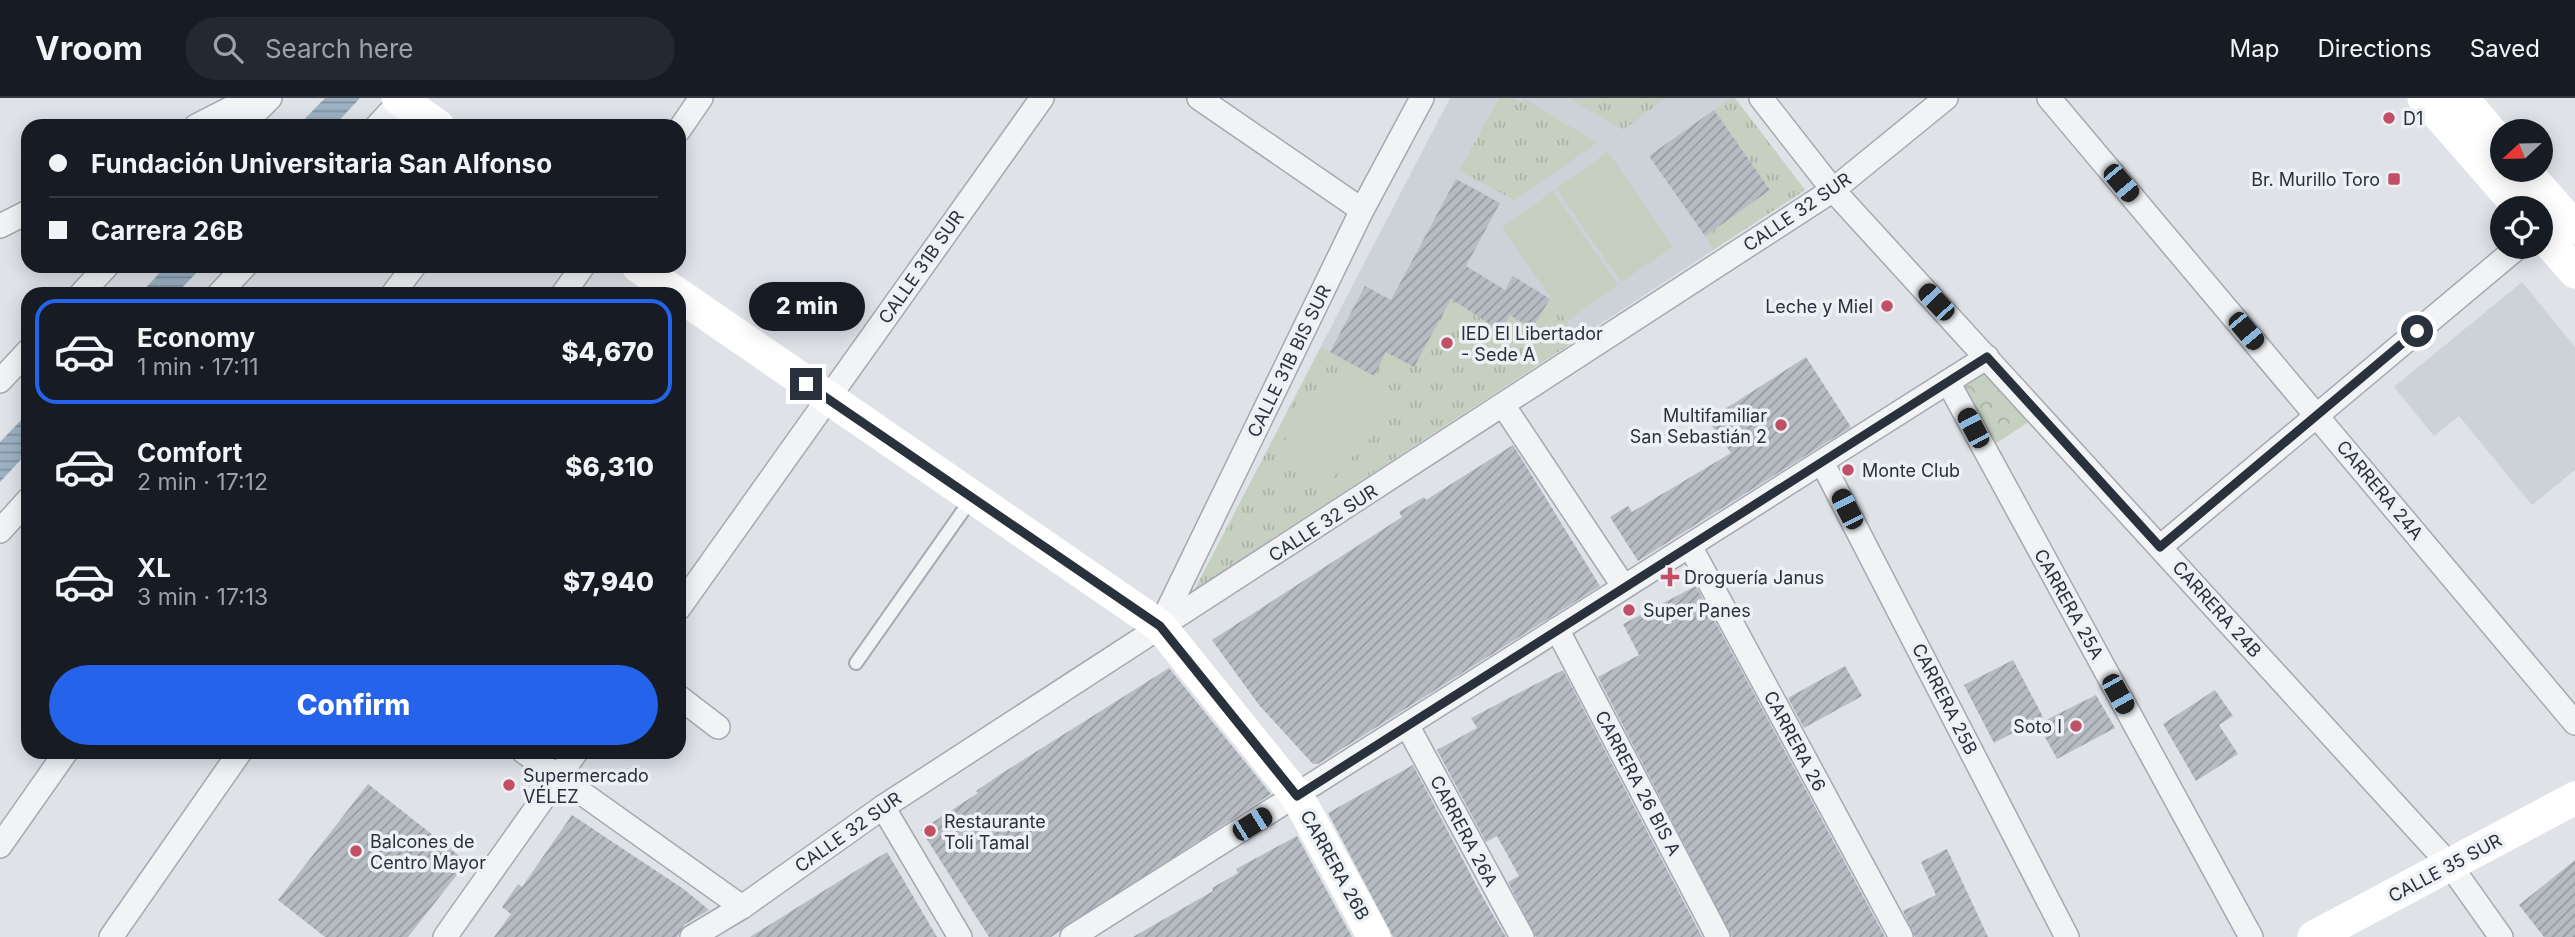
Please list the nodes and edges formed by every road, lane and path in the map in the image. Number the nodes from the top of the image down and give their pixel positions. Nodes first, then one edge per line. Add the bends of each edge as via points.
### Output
1 (251, 98) edge
2 (270, 98) edge
3 (701, 98) edge
4 (1042, 98) edge
5 (1199, 98) edge
6 (1422, 98) edge
7 (1761, 98) edge
8 (1946, 98) edge
9 (2049, 98) edge
10 (2424, 98) edge
11 (2462, 98) edge
12 (400, 99) edge
13 (210, 119) edge
14 (249, 119) edge
15 (383, 119) edge
16 (428, 119) edge
17 (686, 120) edge
18 (2490, 131) edge
19 (2535, 182) edge
20 (1833, 190) junction
21 (2510, 196) edge
22 (1363, 210) junction
23 (21, 216) edge
24 (0, 226) edge
25 (2575, 228) edge
26 (2553, 247) edge
27 (2504, 259) edge
28 (2575, 272) edge
29 (100, 273) edge
30 (238, 273) edge
31 (648, 273) edge
32 (88, 287) edge
33 (226, 287) edge
34 (667, 287) edge
35 (686, 301) edge
36 (1987, 357) junction
37 (21, 358) edge
38 (0, 381) edge
39 (1948, 382) junction
40 (827, 399) junction
41 (1503, 405) junction
42 (2317, 415) junction
43 (1822, 462) junction
44 (971, 498) junction
45 (21, 508) edge
46 (0, 531) edge
47 (1689, 546) junction
48 (2160, 547) junction
49 (1625, 586) junction
50 (686, 598) edge
51 (1160, 626) junction
52 (1557, 629) junction
53 (856, 663) dead end
54 (686, 702) edge
55 (2575, 723) edge
56 (1406, 725) junction
57 (718, 727) dead end
58 (61, 759) edge
59 (235, 759) edge
60 (534, 759) edge
61 (571, 759) edge
62 (559, 777) junction
63 (1297, 796) junction
64 (2575, 798) edge
65 (883, 807) junction
66 (0, 846) edge
67 (2450, 865) junction
68 (742, 907) junction
69 (111, 937) edge
70 (445, 937) edge
71 (692, 937) edge
72 (960, 937) edge
73 (1072, 937) edge
74 (1374, 937) edge
75 (1522, 937) edge
76 (1718, 937) edge
77 (1901, 937) edge
78 (2067, 937) edge
79 (2250, 937) edge
80 (2314, 937) edge
81 (2501, 937) edge

1 - 13 street
2 - 14 street
3 - 17 street
4 - 40 street, CALLE 31B SUR
5 - 22 street
6 - 22 street, CALLE 31B BIS SUR
7 - 20 street, CARRERA 24B
8 - 20 street, CALLE 32 SUR
9 - 42 street, CARRERA 24A
10 - 21 street
11 - 18 street
12 - 15 street
12 - 16 street
19 - 25 street
20 - 36 street, CARRERA 24B
20 - 41 street, CALLE 32 SUR
22 - 51 street, CALLE 31B BIS SUR
23 - 24 street
26 - 28 street
27 - 42 street
29 - 32 street
30 - 33 street
31 - 34 street, CARRERA 26B
35 - 40 street, CARRERA 26B
36 - 39 street
36 - 48 street, CARRERA 24B
37 - 38 street
39 - 43 street
39 - 79 street, CARRERA 25A
40 - 44 street, CARRERA 26B
40 - 50 street, CALLE 31B SUR
41 - 49 street
41 - 51 street, CALLE 32 SUR
42 - 48 street
42 - 55 street, CARRERA 24A
43 - 47 street
43 - 78 street, CARRERA 25B
44 - 51 street, CARRERA 26B
44 - 53 lane
45 - 46 street
47 - 49 street
47 - 77 street, CARRERA 26
48 - 67 street, CARRERA 24B
49 - 52 street
51 - 63 street, CARRERA 26B
51 - 65 street, CALLE 32 SUR
52 - 56 street
52 - 76 street, CARRERA 26 BIS A
54 - 57 street
56 - 63 street
56 - 75 street, CARRERA 26A
58 - 66 street
59 - 69 street
60 - 62 street
61 - 62 street
62 - 68 street
62 - 70 street
63 - 73 street
63 - 74 street, CARRERA 26B
64 - 67 street, CALLE 35 SUR
65 - 68 street, CALLE 32 SUR
65 - 72 street
67 - 80 street, CALLE 35 SUR
67 - 81 street, CARRERA 24B
68 - 71 street, CALLE 32 SUR

